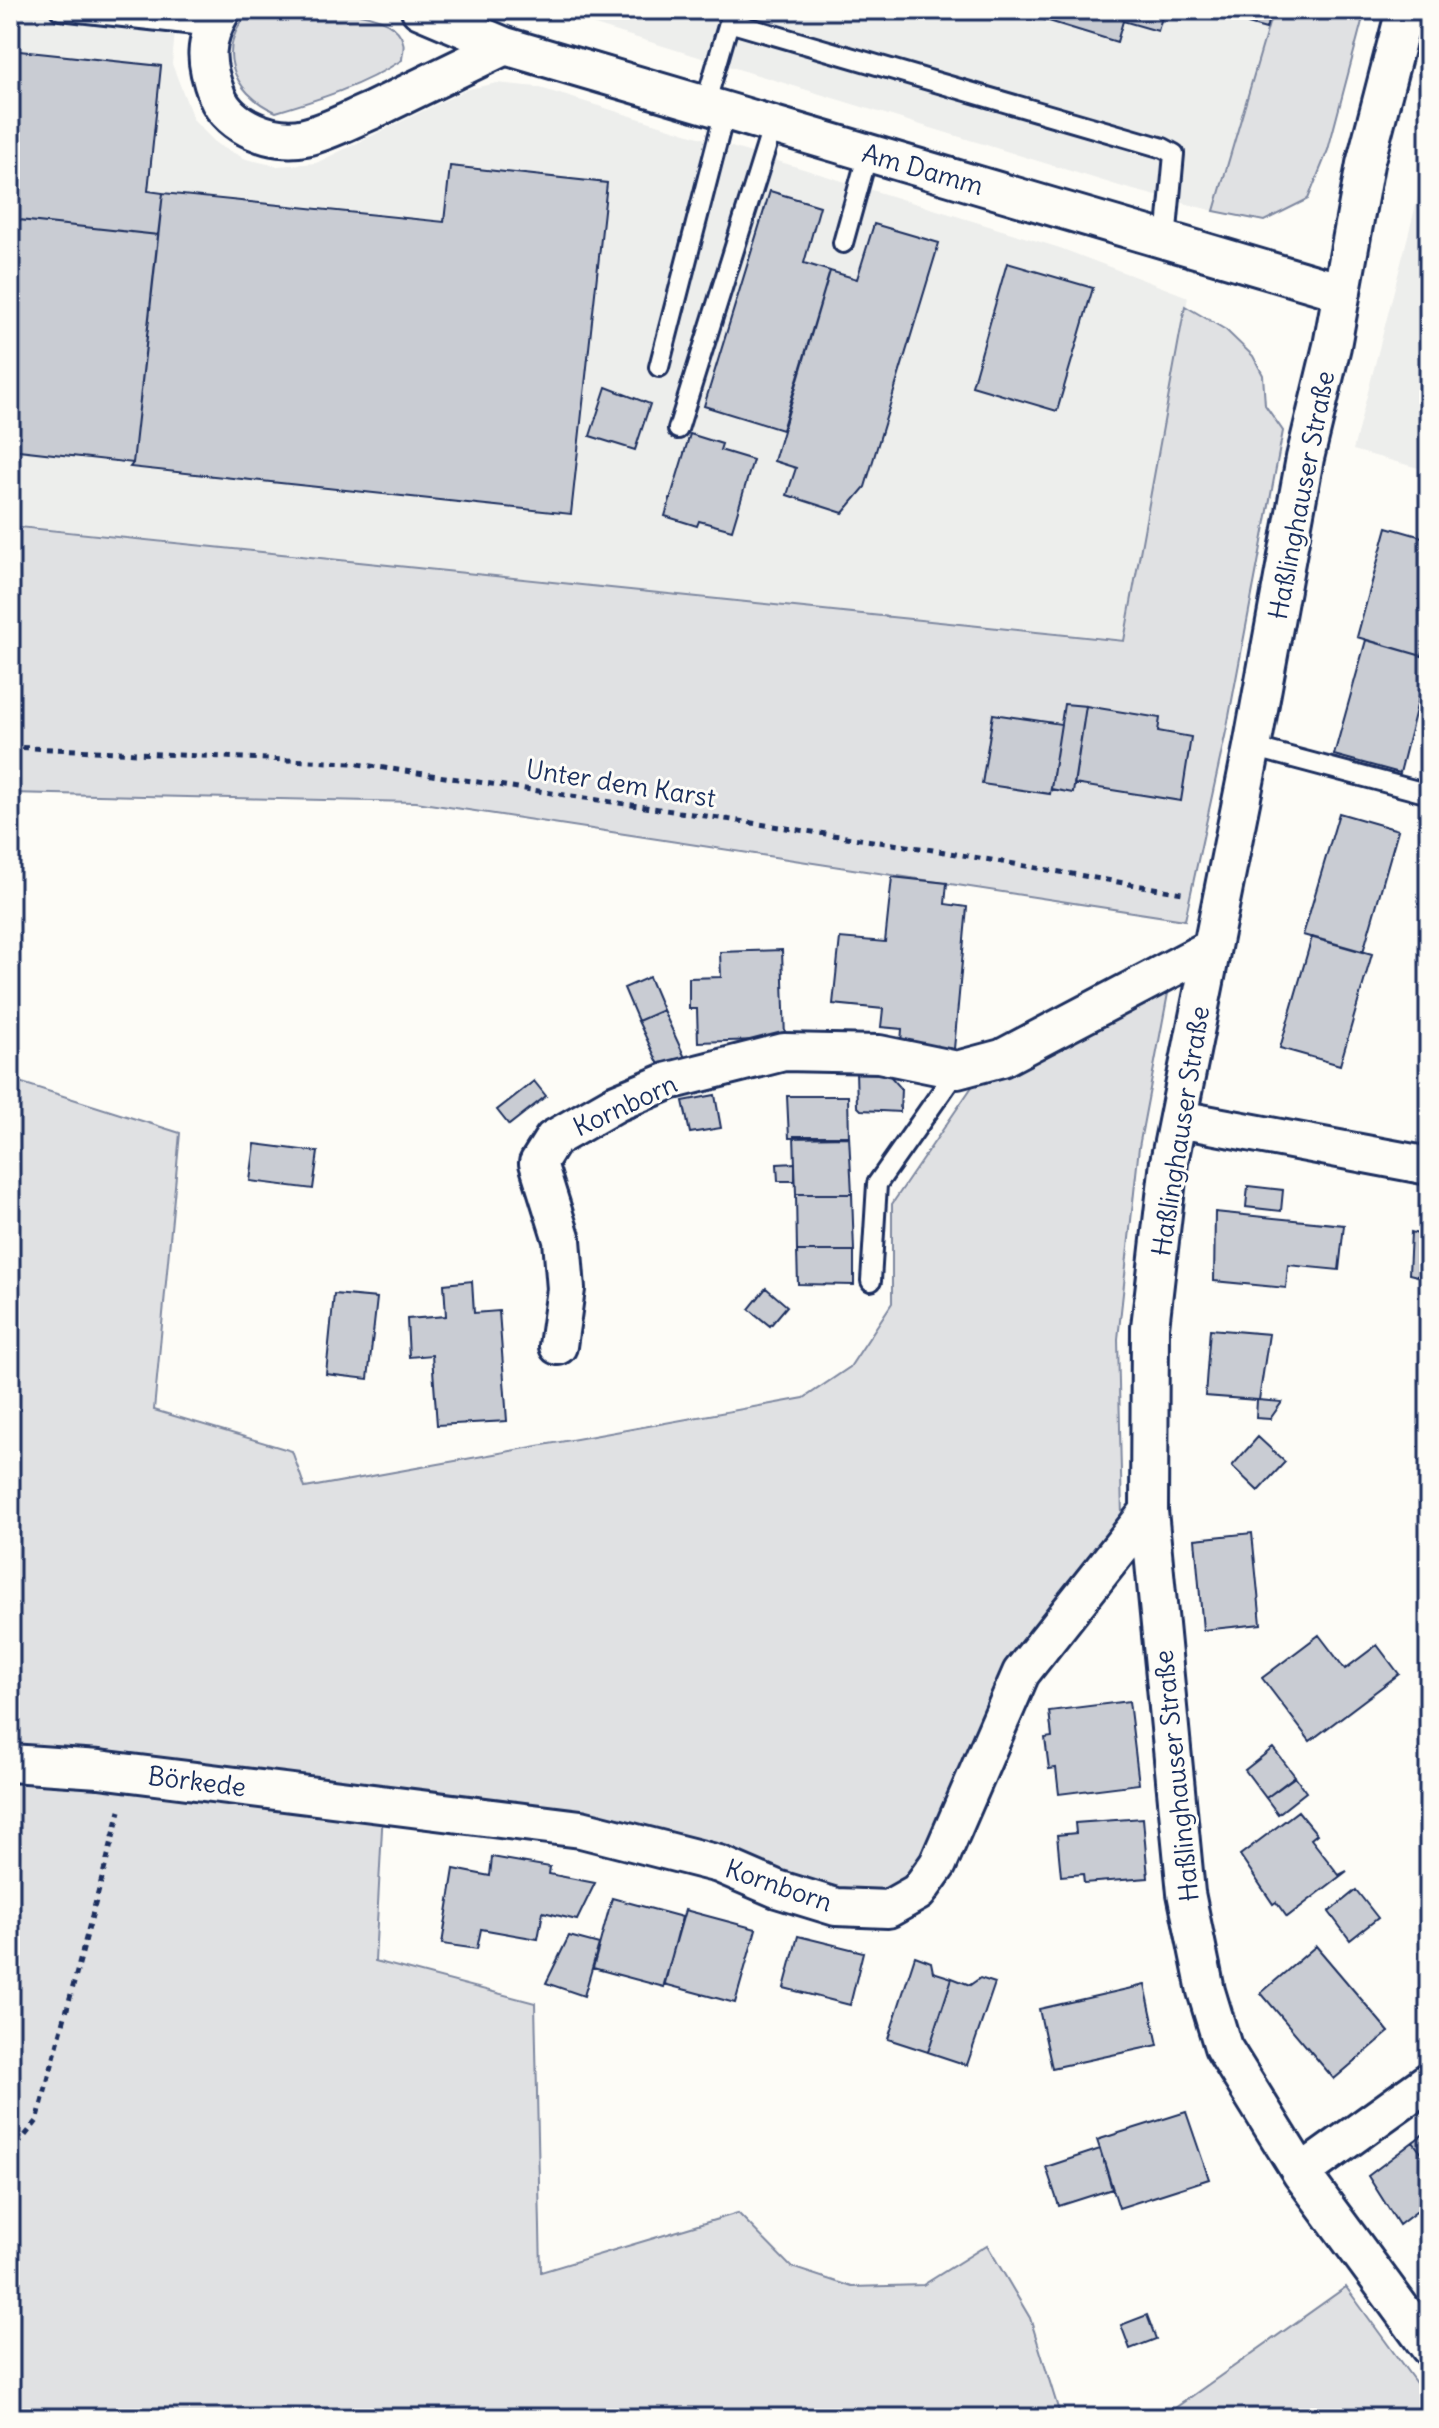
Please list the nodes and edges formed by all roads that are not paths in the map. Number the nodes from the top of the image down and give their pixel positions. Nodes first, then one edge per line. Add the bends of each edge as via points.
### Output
1 (60, 10) edge
2 (420, 10) edge
3 (1405, 10) edge
4 (731, 16) edge
5 (218, 18) edge
6 (505, 46) junction
7 (715, 108) junction
8 (773, 125) junction
9 (868, 153) junction
10 (1166, 241) junction
11 (843, 243) dead end
12 (1342, 292) junction
13 (659, 367) dead end
14 (678, 429) dead end
15 (1252, 747) junction
16 (1429, 794) edge
17 (1211, 948) junction
18 (957, 1070) junction
19 (1179, 1119) junction
20 (1429, 1166) edge
21 (871, 1281) dead end
22 (558, 1346) dead end
23 (1149, 1511) junction
24 (10, 1763) edge
25 (384, 1805) joint
26 (1429, 2081) edge
27 (1301, 2173) junction
28 (1429, 2347) edge

1 - 5 lane
2 - 6 street, Am Damm
3 - 12 street, Haßlinghauser Straße via 1365,164
4 - 7 lane
4 - 10 lane via 1163,148 1174,154
5 - 6 street via 205,67 220,104 236,120 282,140 306,137 354,118
6 - 7 street, Am Damm
7 - 8 street, Am Damm
7 - 13 lane
8 - 9 street, Am Damm
8 - 14 lane
9 - 10 street, Am Damm
9 - 11 lane
10 - 12 street, Am Damm
12 - 15 street, Haßlinghauser Straße via 1305,458
15 - 16 lane
15 - 17 street, Haßlinghauser Straße
17 - 18 street, Kornborn via 1002,1058
17 - 19 street, Haßlinghauser Straße
18 - 21 lane via 877,1184
18 - 22 street, Kornborn via 879,1054 784,1052 669,1081 616,1103 553,1139 538,1163 562,1240 566,1289
19 - 20 street
19 - 23 street, Haßlinghauser Straße via 1150,1327
23 - 25 street, Kornborn via 1021,1673 938,1864 918,1892 888,1909 836,1907 719,1864 581,1829
23 - 27 street, Haßlinghauser Straße via 1186,1893 1206,1991 1223,2047
24 - 25 street, Börkede
26 - 27 street
27 - 28 street, Haßlinghauser Straße

